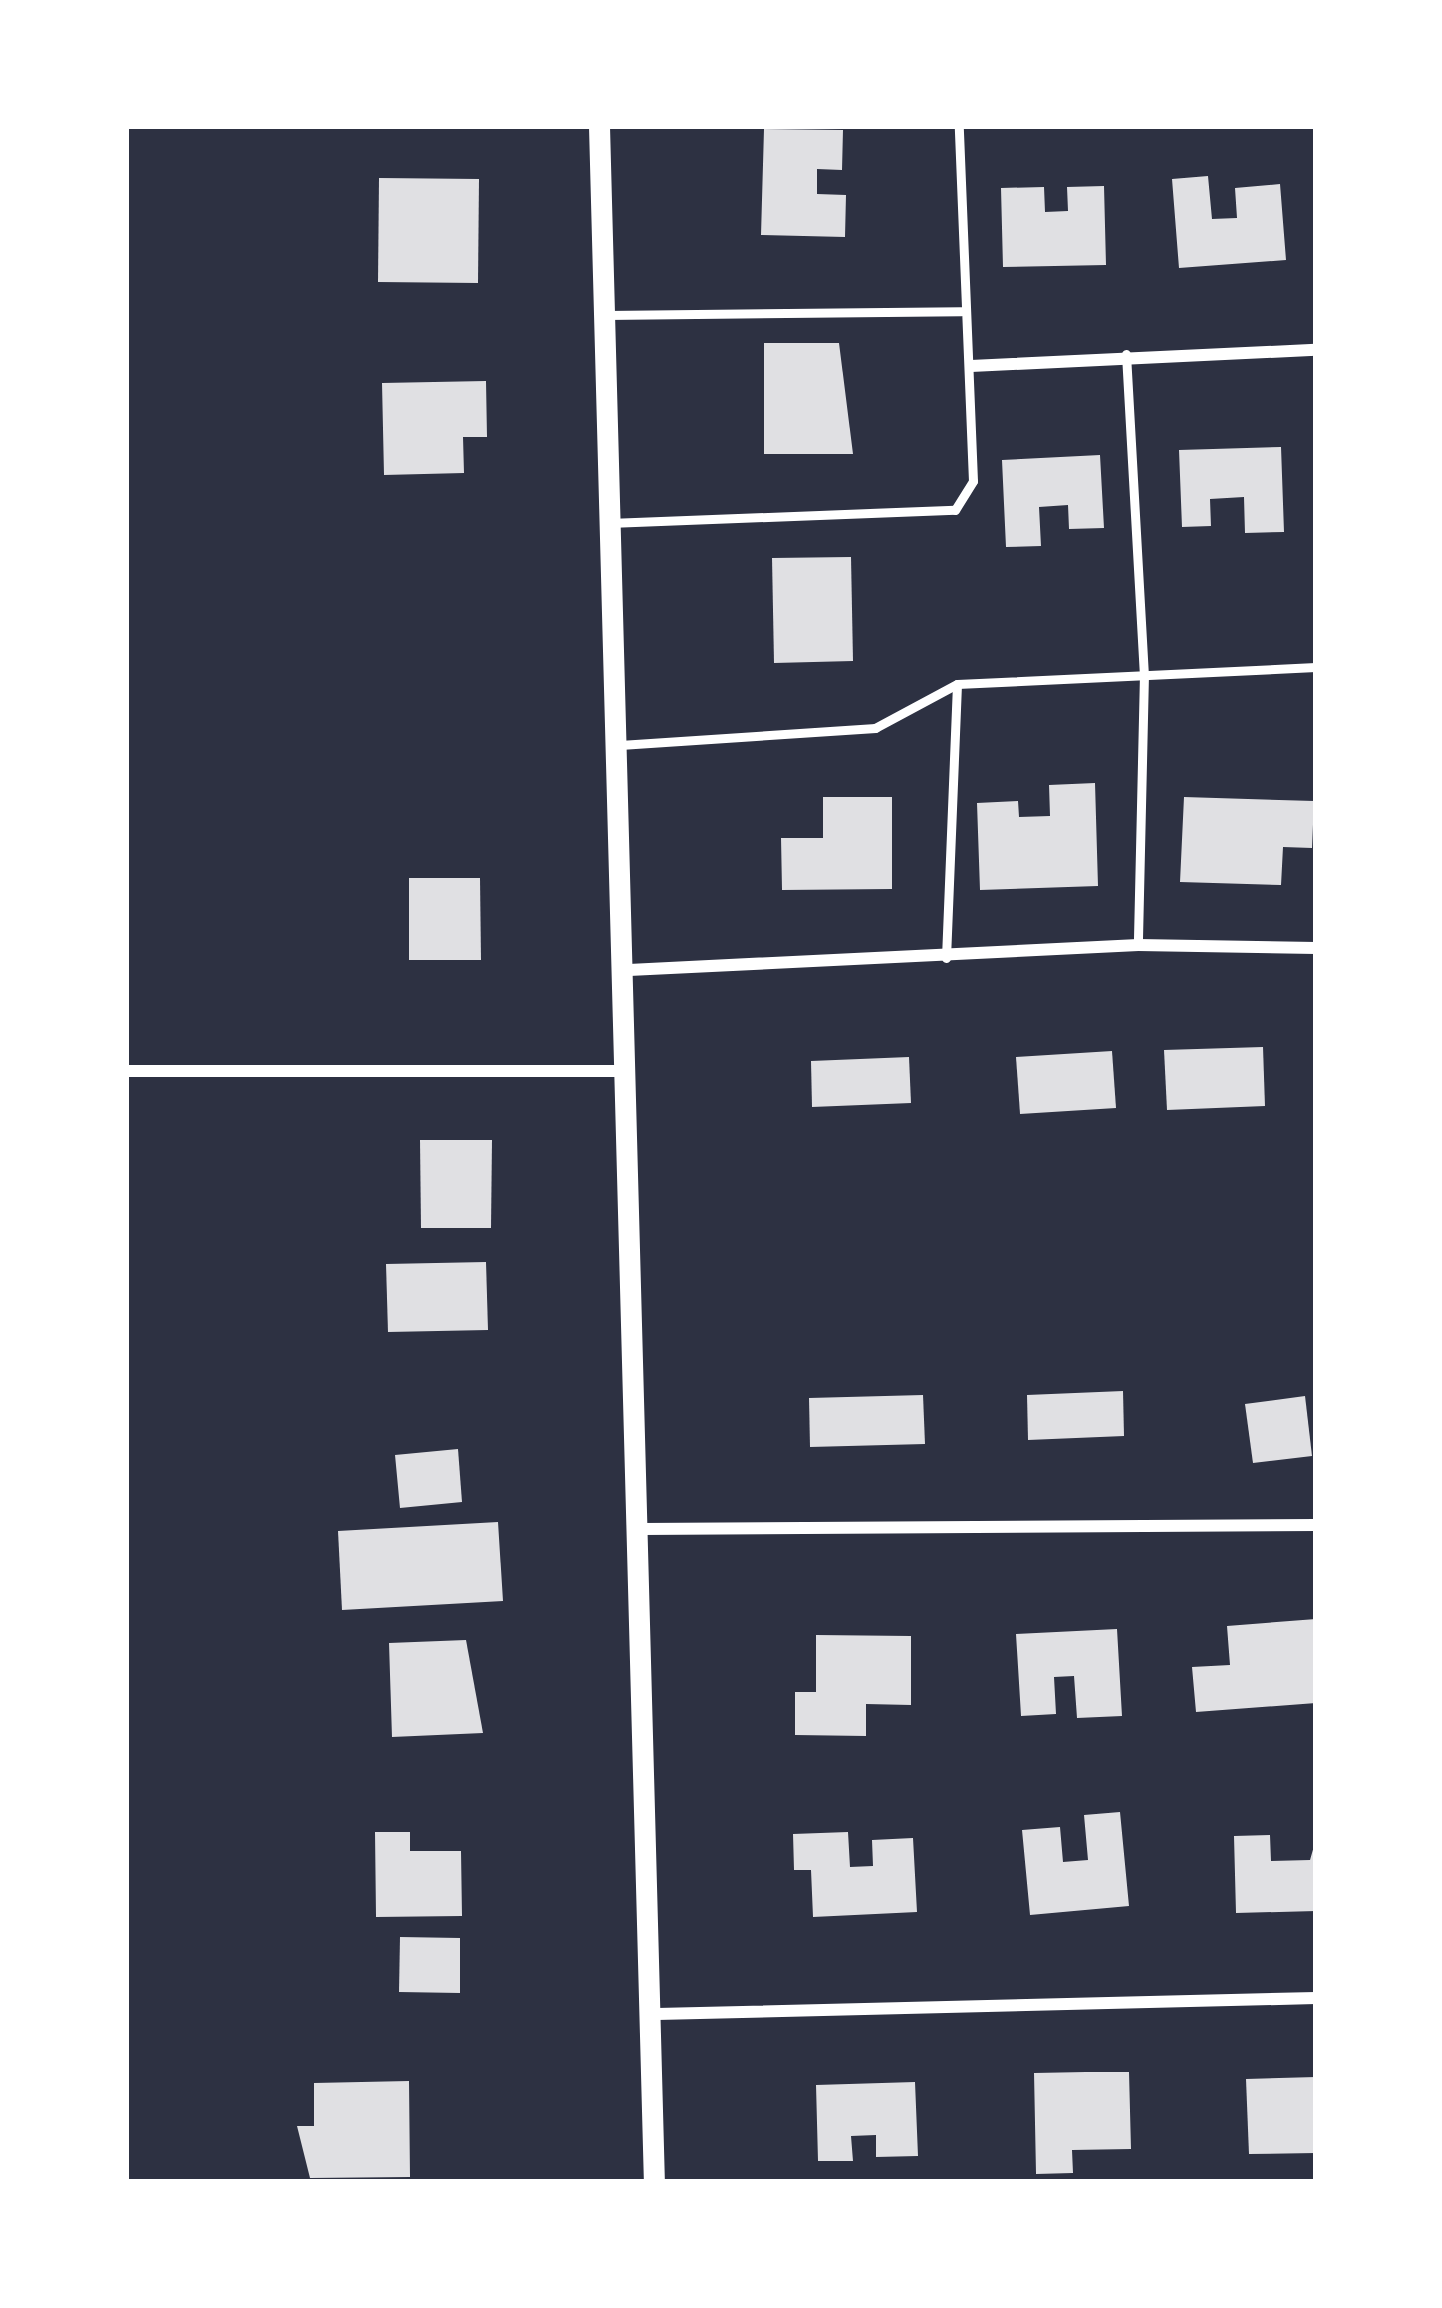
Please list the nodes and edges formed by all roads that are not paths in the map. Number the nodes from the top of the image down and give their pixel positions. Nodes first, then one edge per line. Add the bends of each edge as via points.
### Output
1 (599, 126) edge
2 (959, 126) edge
3 (961, 311) junction
4 (605, 315) junction
5 (1316, 350) edge
6 (1126, 354) junction
7 (971, 366) junction
8 (609, 523) junction
9 (1316, 667) edge
10 (1144, 674) junction
11 (957, 683) junction
12 (620, 746) junction
13 (1138, 944) junction
14 (1316, 948) edge
15 (946, 958) junction
16 (629, 970) junction
17 (126, 1071) edge
18 (630, 1071) junction
19 (1316, 1525) edge
20 (642, 1529) junction
21 (1316, 1998) edge
22 (657, 2014) junction
23 (654, 2182) edge

1 - 4 street
2 - 3 lane
3 - 4 lane
3 - 7 lane
4 - 8 street
5 - 6 street
6 - 7 street
6 - 10 lane
7 - 8 lane via 973,481 944,516
8 - 12 street
9 - 10 lane
10 - 11 lane
10 - 13 lane
11 - 12 lane via 875,728
11 - 15 lane
12 - 16 street
13 - 14 street
13 - 15 street
15 - 16 street
16 - 18 street
17 - 18 street
18 - 20 street
19 - 20 street
20 - 22 street
21 - 22 street
22 - 23 street

